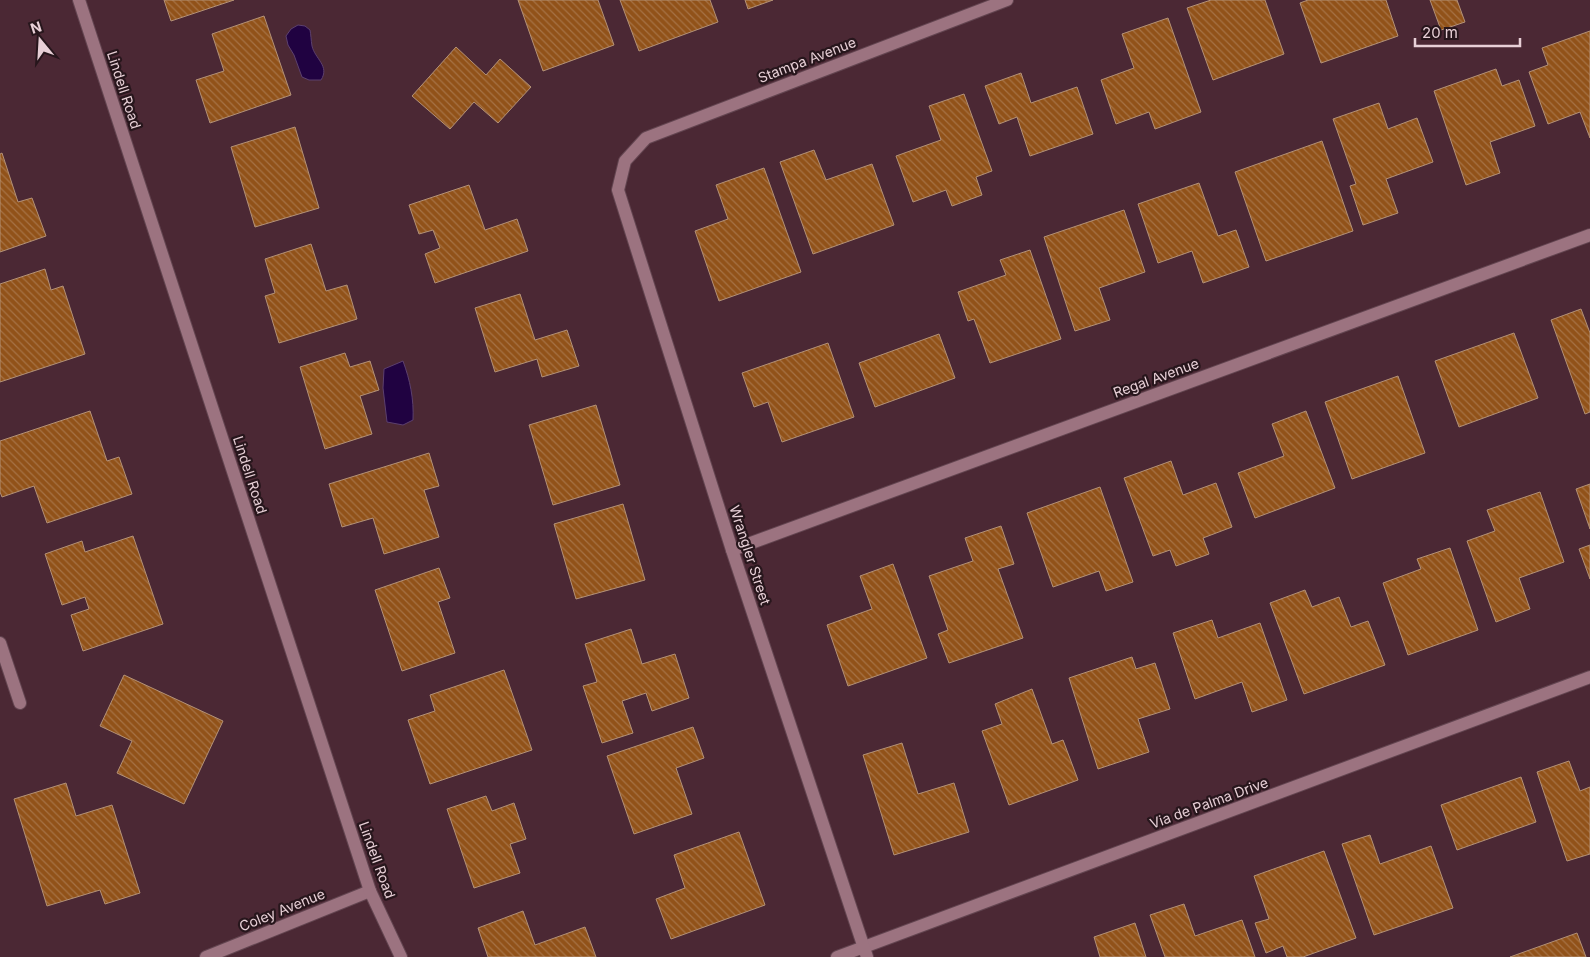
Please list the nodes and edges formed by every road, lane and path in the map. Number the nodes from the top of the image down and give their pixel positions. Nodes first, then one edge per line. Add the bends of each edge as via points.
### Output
1 (79, 0) edge
2 (1007, 0) edge
3 (625, 161) joint
4 (1590, 235) edge
5 (732, 550) junction
6 (0, 643) edge
7 (1590, 677) edge
8 (20, 704) dead end
9 (370, 891) junction
10 (865, 952) edge
11 (206, 957) edge
12 (401, 957) edge
13 (838, 957) edge

1 - 9 street, Lindell Road
2 - 3 street, Stampa Avenue via 646,138
3 - 5 street, Wrangler Street via 618,190
4 - 5 street, Regal Avenue
5 - 10 street, Wrangler Street
6 - 8 street
7 - 10 street, Via de Palma Drive
9 - 11 street, Coley Avenue
9 - 12 street, Lindell Road
10 - 13 street, Via de Palma Drive

